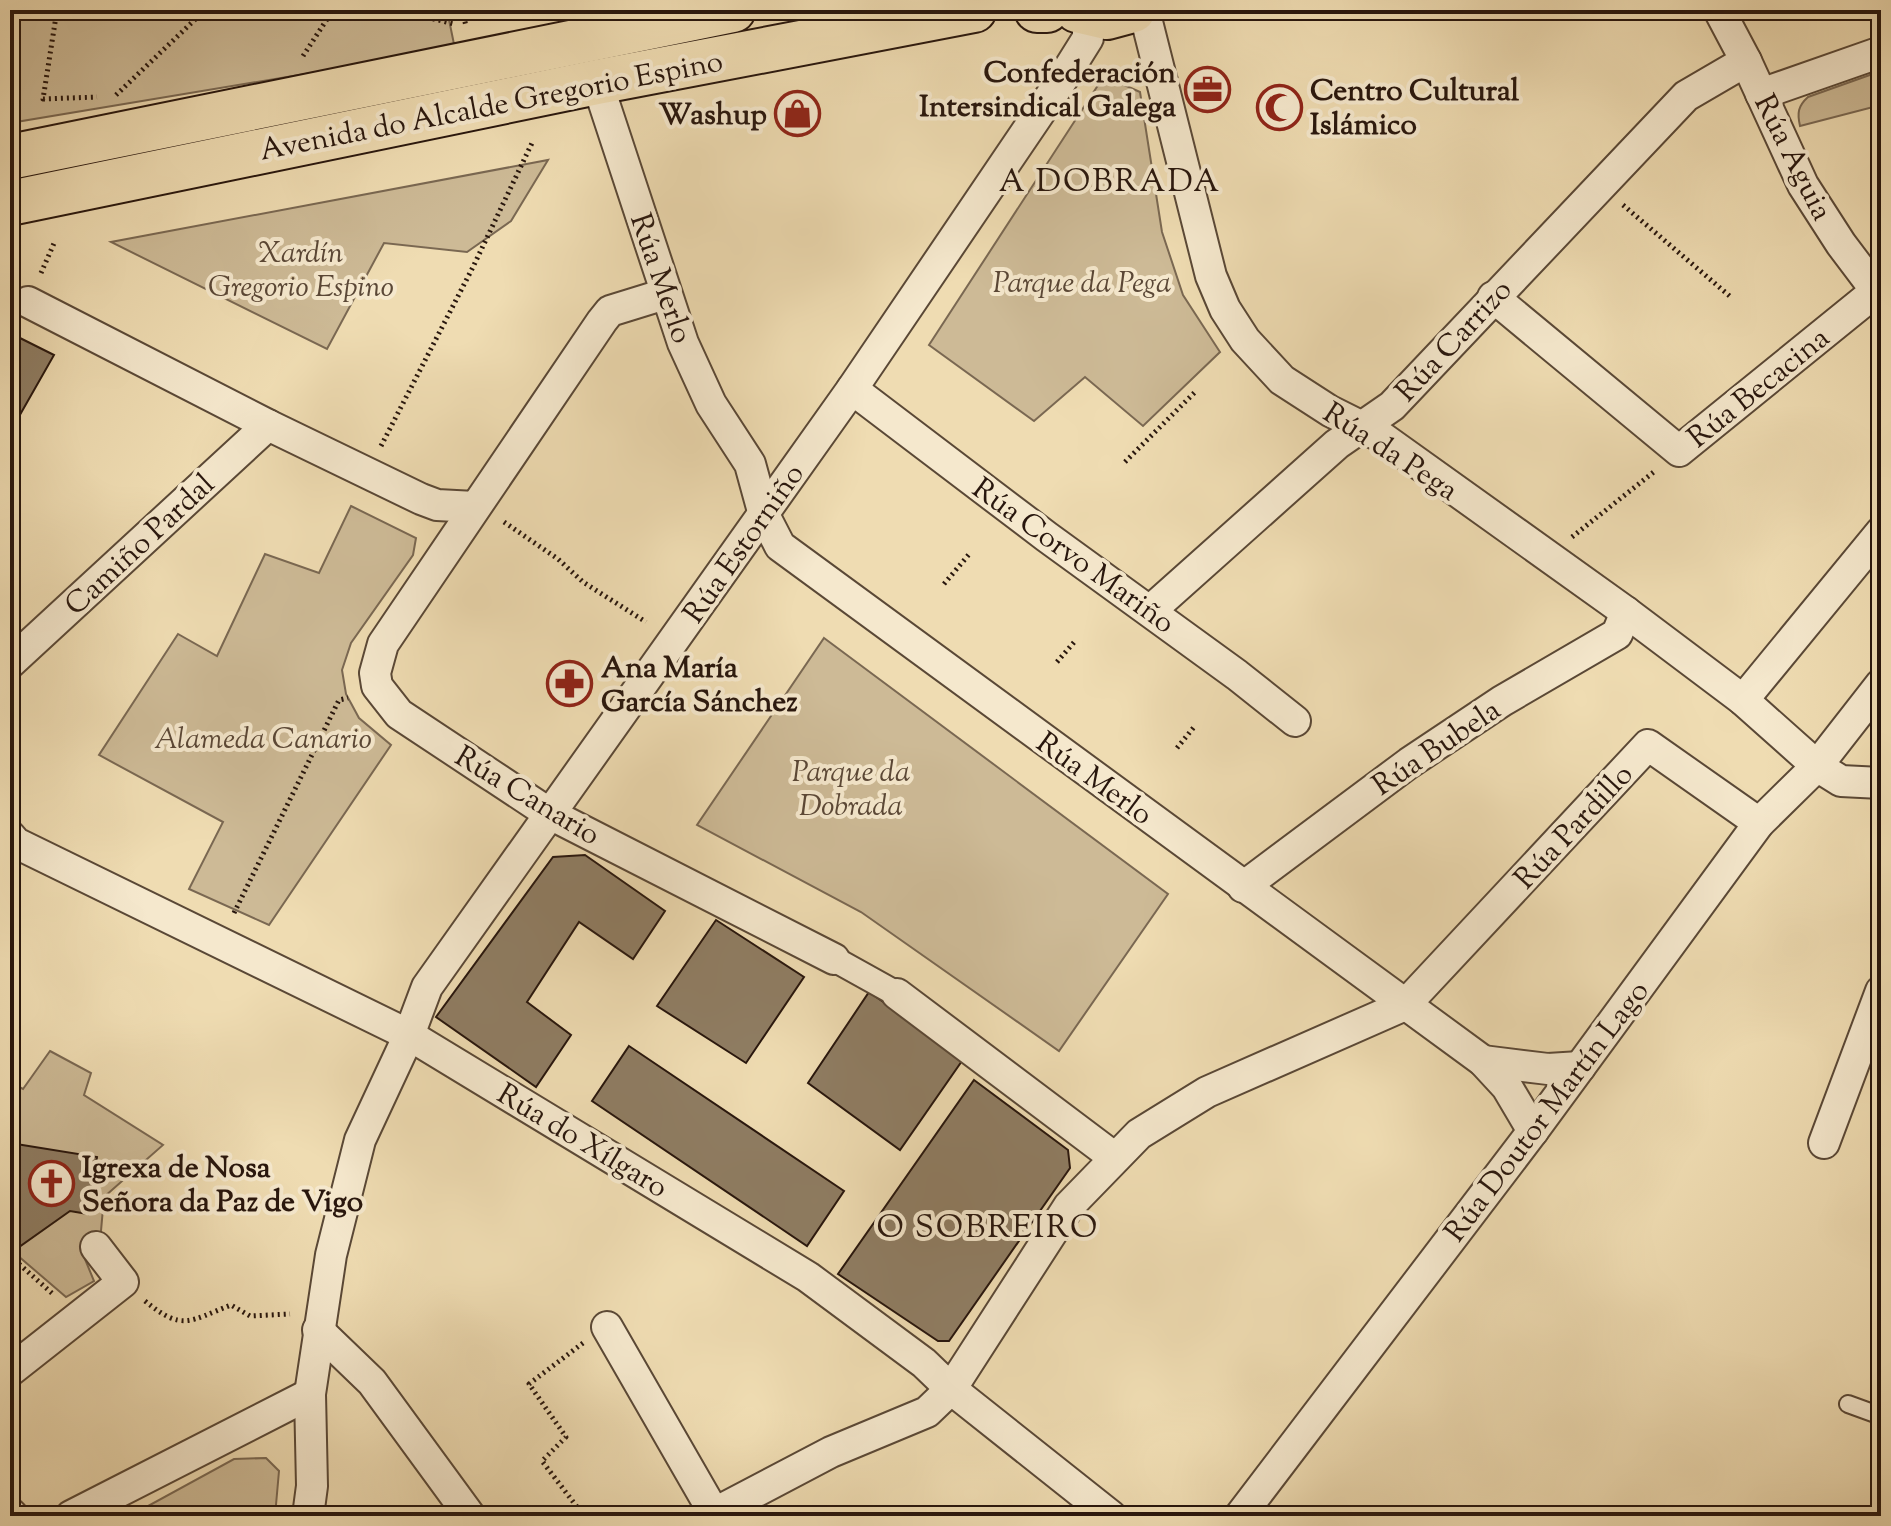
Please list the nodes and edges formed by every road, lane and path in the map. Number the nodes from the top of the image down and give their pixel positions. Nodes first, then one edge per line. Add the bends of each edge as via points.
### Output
1 (57, 10) edge
2 (205, 10) edge
3 (333, 10) edge
4 (462, 10) edge
5 (733, 10) edge
6 (974, 10) edge
7 (1037, 10) edge
8 (1133, 10) edge
9 (1144, 10) edge
10 (1719, 10) edge
11 (1071, 12) edge
12 (601, 23) edge
13 (451, 30) dead end
14 (1881, 52) edge
15 (318, 53) dead end
16 (303, 56) junction
17 (289, 59) dead end
18 (1746, 61) junction
19 (597, 82) junction
20 (130, 93) dead end
21 (1761, 94) junction
22 (115, 96) junction
23 (532, 143) dead end
24 (10, 157) edge
25 (1613, 196) dead end
26 (10, 203) edge
27 (665, 294) junction
28 (1878, 294) edge
29 (1493, 297) junction
30 (1732, 298) dead end
31 (28, 302) dead end
32 (852, 389) junction
33 (1197, 390) dead end
34 (268, 425) junction
35 (1360, 427) junction
36 (379, 451) dead end
37 (1125, 462) dead end
38 (750, 464) junction
39 (798, 465) junction
40 (1662, 465) dead end
41 (487, 513) junction
42 (764, 515) junction
43 (1881, 532) edge
44 (1570, 538) dead end
45 (971, 552) dead end
46 (944, 584) dead end
47 (1150, 611) junction
48 (1626, 612) junction
49 (646, 622) dead end
50 (1075, 641) dead end
51 (1057, 662) dead end
52 (10, 663) edge
53 (1881, 684) edge
54 (354, 697) dead end
55 (1743, 700) junction
56 (1295, 721) dead end
57 (1194, 727) dead end
58 (1177, 748) dead end
59 (1817, 766) junction
60 (1881, 783) edge
61 (550, 814) junction
62 (1759, 823) junction
63 (10, 836) edge
64 (1243, 887) junction
65 (234, 913) dead end
66 (834, 959) joint
67 (1881, 991) edge
68 (897, 994) joint
69 (1405, 1005) junction
70 (409, 1035) junction
71 (1483, 1061) junction
72 (1580, 1067) junction
73 (1533, 1131) junction
74 (1824, 1143) dead end
75 (1115, 1158) junction
76 (96, 1247) dead end
77 (10, 1256) edge
78 (123, 1282) junction
79 (80, 1317) junction
80 (320, 1323) junction
81 (601, 1338) joint
82 (10, 1371) edge
83 (951, 1389) junction
84 (310, 1394) junction
85 (1848, 1404) dead end
86 (1881, 1416) edge
87 (712, 1515) edge
88 (71, 1516) edge
89 (308, 1516) edge
90 (470, 1516) edge
91 (584, 1516) edge
92 (1111, 1516) edge
93 (1240, 1516) edge

1 - 22 path via 43,99
2 - 22 path
3 - 16 path
4 - 13 path via 466,28
5 - 12 main road, Avenida do Alcalde Gregorio Espino
6 - 19 main road, Avenida do Alcalde Gregorio Espino
7 - 11 main road
8 - 11 main road via 1107,17
9 - 35 street, Rúa da Pega via 1211,276 1225,309 1282,380
10 - 18 street, Rúa Aguia
11 - 32 street, Rúa Estorniño via 1088,38
12 - 24 main road, Avenida do Alcalde Gregorio Espino
14 - 21 street
15 - 16 path
16 - 17 path
18 - 21 street, Rúa Aguia
18 - 29 street, Rúa Carrizo via 1686,96
19 - 26 main road, Avenida do Alcalde Gregorio Espino
19 - 27 street, Rúa Merlo
20 - 22 path
21 - 28 street, Rúa Aguia via 1810,197
23 - 36 path
25 - 30 path
27 - 38 street, Rúa Merlo via 711,404
27 - 41 street, Rúa Canario via 610,311
28 - 29 street, Rúa Becacina via 1679,451
29 - 35 street, Rúa Carrizo via 1392,406
31 - 34 street
32 - 39 street, Rúa Estorniño
32 - 47 street, Rúa Corvo Mariño
33 - 37 path
34 - 41 street via 421,499
34 - 52 street, Camiño Pardal
35 - 47 street, Rúa Carrizo
35 - 48 street, Rúa da Pega via 1380,436
38 - 39 street
38 - 42 street, Rúa Merlo
39 - 42 street, Rúa Estorniño
40 - 44 path
41 - 49 path
41 - 61 street, Rúa Canario via 383,644 377,686 399,714
42 - 61 street, Rúa Estorniño
42 - 64 street, Rúa Merlo via 780,546
43 - 55 street
45 - 46 path
47 - 56 street, Rúa Corvo Mariño
48 - 55 street, Rúa da Pega
48 - 64 street, Rúa Bubela via 1617,634 1409,763
50 - 51 path
53 - 59 street, Rúa Doutor Martín Lago
54 - 65 path via 339,700
55 - 59 street, Rúa da Pega
57 - 58 path
59 - 60 street via 1841,781
59 - 62 street, Rúa Doutor Martín Lago
61 - 66 street, Rúa Canario
61 - 70 street, Rúa Estorniño via 427,987
62 - 69 street, Rúa Pardillo via 1648,745
62 - 72 street, Rúa Doutor Martín Lago
63 - 70 street, Rúa do Xílgaro
64 - 69 street, Rúa Merlo
66 - 68 street, Rúa Canario
67 - 74 street
68 - 75 street, Rúa Canario
69 - 71 street, Rúa Merlo
69 - 75 street via 1207,1092 1139,1134
70 - 80 street, Rúa Estorniño via 360,1140
70 - 83 street, Rúa do Xílgaro via 808,1277
71 - 72 street, Rúa Merlo
71 - 73 street, Rúa Merlo via 1507,1087
72 - 73 street, Rúa Doutor Martín Lago
73 - 93 street, Rúa Doutor Martín Lago
75 - 83 street via 1069,1206
76 - 78 street
77 - 79 path
78 - 79 street
78 - 80 path via 165,1317 186,1323 231,1305 250,1316 278,1312
79 - 82 street
80 - 84 street, Rúa Estorniño
80 - 90 street via 372,1382
81 - 87 street
81 - 91 path via 587,1339 529,1384 566,1437 542,1461
83 - 87 street via 927,1412 831,1452
83 - 92 street, Rúa do Xílgaro
84 - 88 street
84 - 89 street, Rúa Estorniño
85 - 86 lane

